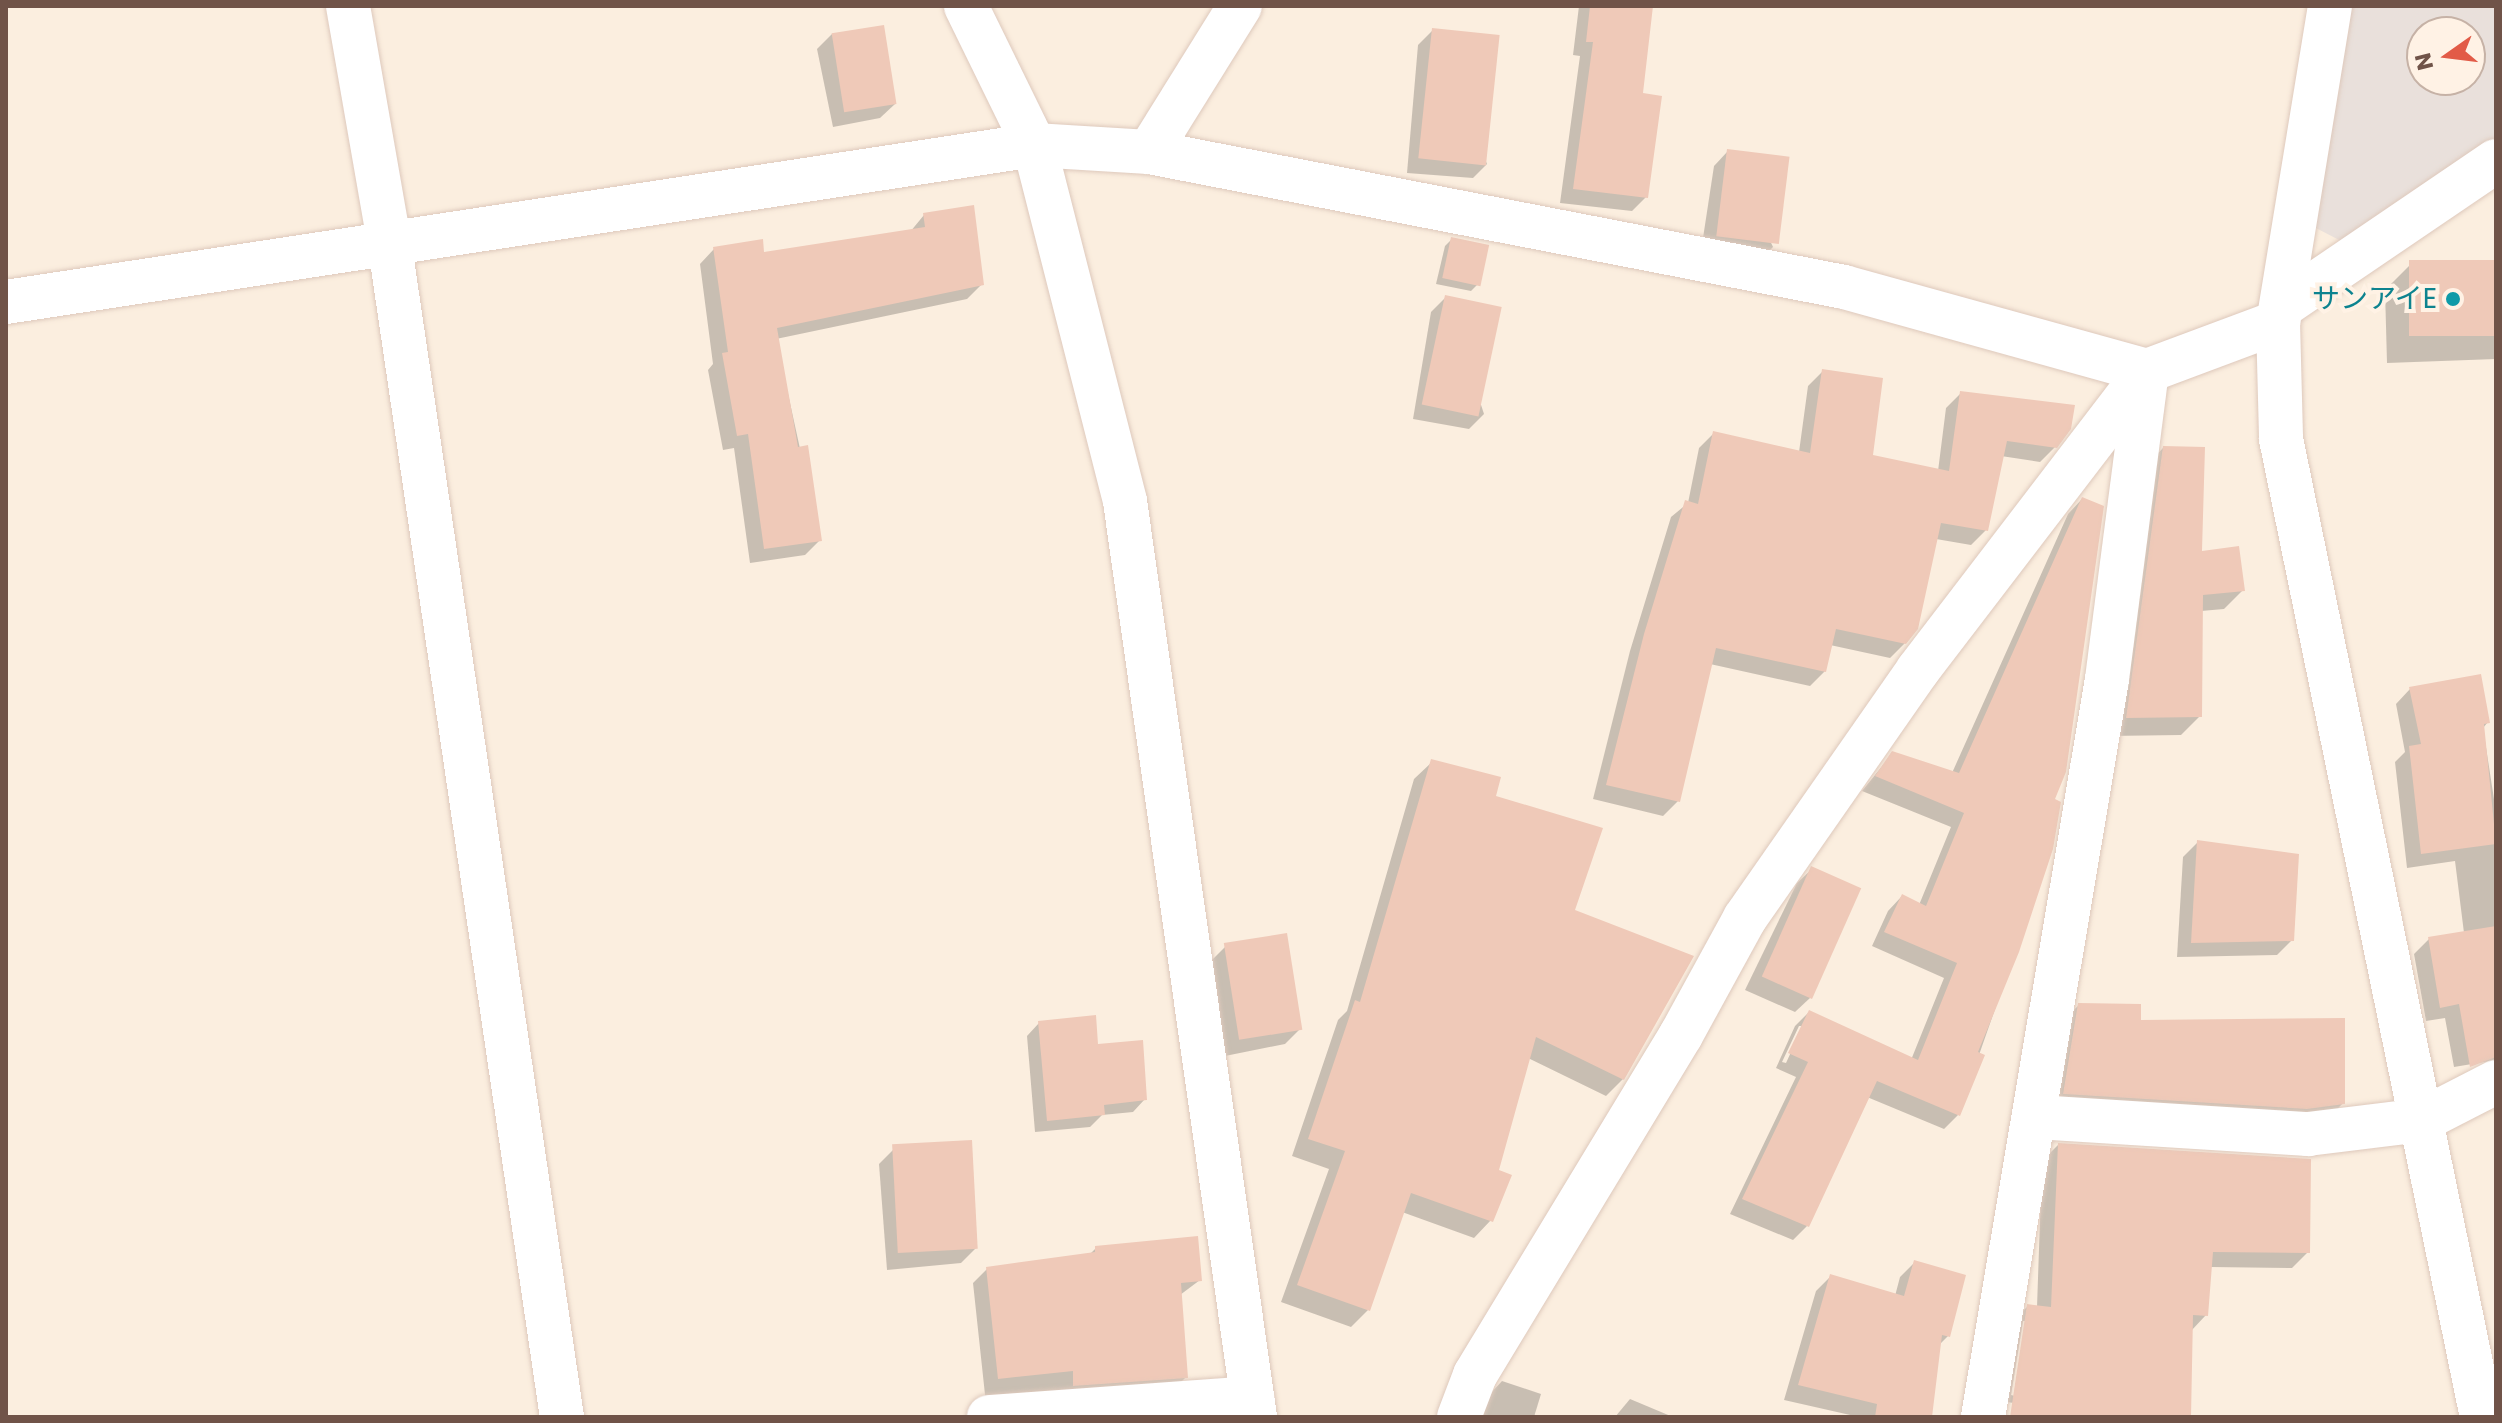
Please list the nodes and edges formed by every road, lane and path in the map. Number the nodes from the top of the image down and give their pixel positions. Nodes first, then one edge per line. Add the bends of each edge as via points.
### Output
1 (348, 6) edge
2 (966, 6) edge
3 (1240, 6) edge
4 (2330, 6) edge
5 (1034, 145) junction
6 (1149, 152) junction
7 (2496, 161) edge
8 (389, 240) junction
9 (6, 302) edge
10 (2281, 313) junction
11 (2147, 371) junction
12 (2496, 1082) edge
13 (2036, 1117) junction
14 (2422, 1120) junction
15 (1254, 1407) edge
16 (562, 1417) edge
17 (989, 1417) edge
18 (1459, 1417) edge
19 (1983, 1417) edge
20 (2482, 1417) edge

1 - 8 street
2 - 5 street
3 - 6 street
4 - 10 street
5 - 6 street
5 - 8 street
5 - 15 street via 1125,501
6 - 11 street via 1844,287
7 - 10 street
8 - 9 street
8 - 16 street
10 - 11 street
10 - 14 street via 2281,439
11 - 13 street via 2107,679
11 - 18 street via 1918,670 1745,918 1681,1035 1475,1375
12 - 14 street
13 - 14 street via 2308,1134
13 - 19 street
14 - 20 street
15 - 17 street

